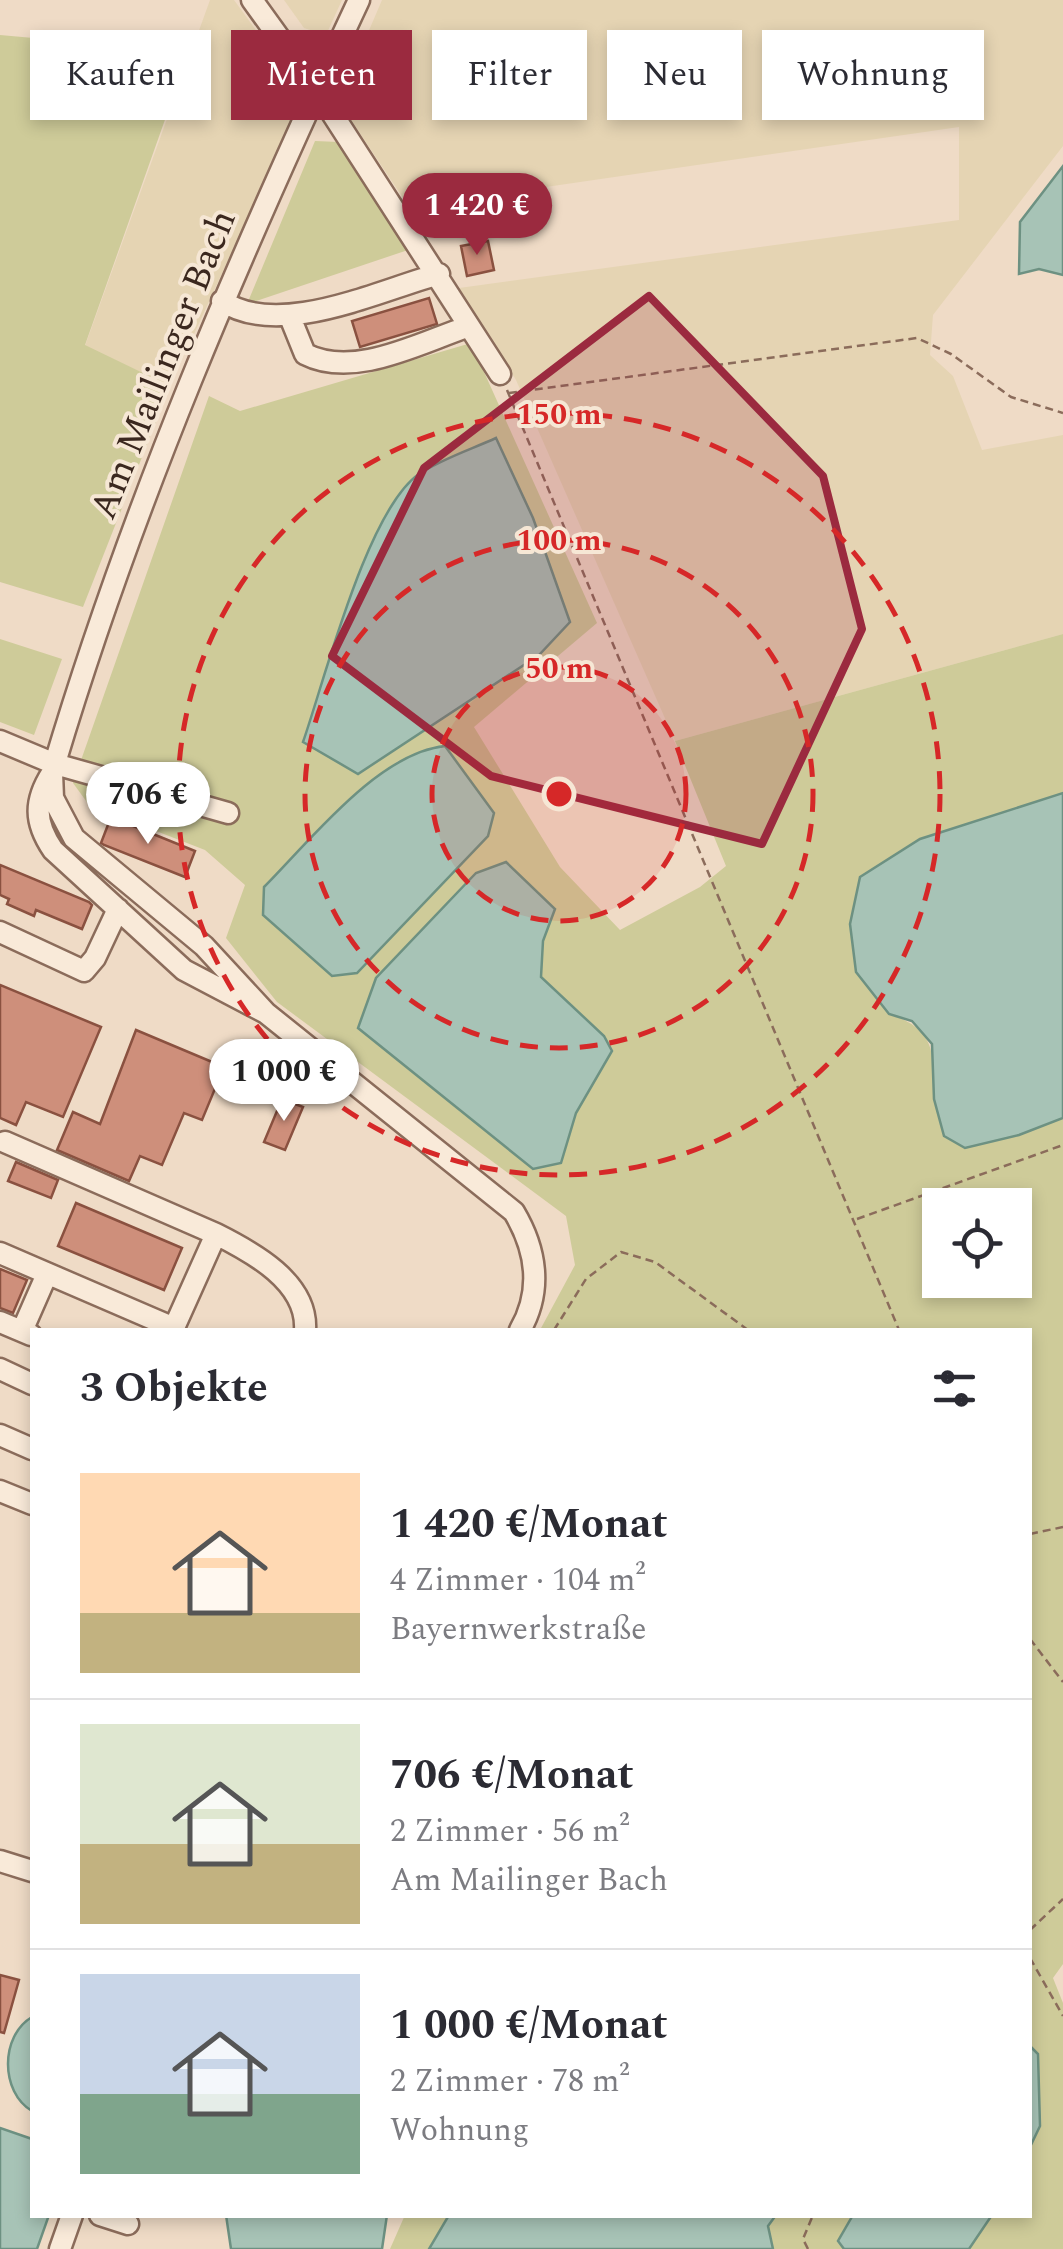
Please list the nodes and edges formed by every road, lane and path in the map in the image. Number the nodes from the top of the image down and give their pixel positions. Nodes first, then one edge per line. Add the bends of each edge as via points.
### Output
1 (252, 0) edge
2 (359, 0) edge
3 (274, 30) edge
4 (345, 30) edge
5 (303, 120) edge
6 (337, 120) edge
7 (439, 274) junction
8 (222, 301) junction
9 (290, 317) junction
10 (468, 327) junction
11 (504, 383) junction
12 (1063, 413) edge
13 (0, 741) edge
14 (53, 768) junction
15 (228, 813) dead end
16 (118, 910) junction
17 (0, 932) edge
18 (266, 1013) junction
19 (5, 1142) dead end
20 (1063, 1145) edge
21 (856, 1220) junction
22 (216, 1234) junction
23 (0, 1253) edge
24 (47, 1274) junction
25 (0, 1322) edge
26 (171, 1328) edge
27 (173, 1328) edge
28 (304, 1328) edge
29 (521, 1328) edge
30 (555, 1328) edge
31 (745, 1328) edge
32 (898, 1328) edge
33 (27, 1333) edge
34 (0, 1369) edge
35 (30, 1383) edge
36 (0, 1435) edge
37 (30, 1447) edge
38 (0, 1491) edge
39 (30, 1503) edge
40 (1063, 1527) edge
41 (1032, 1534) edge
42 (1032, 1642) edge
43 (1063, 1682) edge
44 (0, 1862) edge
45 (30, 1870) edge
46 (1063, 1899) edge
47 (1032, 1928) edge
48 (1032, 1962) edge
49 (1063, 2016) edge
50 (71, 2218) edge
51 (109, 2218) edge
52 (812, 2218) edge
53 (128, 2224) dead end
54 (60, 2249) edge
55 (808, 2249) edge

1 - 3 street
2 - 4 street, Am Mailinger Bach
5 - 8 street, Am Mailinger Bach
6 - 7 street
7 - 9 street
7 - 10 street
8 - 9 street via 259,318
8 - 14 street, Am Mailinger Bach via 113,582
9 - 10 street via 304,354 324,364 384,356
10 - 11 street
11 - 12 path via 916,338 951,354 1010,397
11 - 21 path
13 - 14 street
14 - 15 street
14 - 16 street, Am Mailinger Bach via 38,795 42,833
14 - 18 street via 53,798 74,838 204,946
16 - 17 street via 84,971
16 - 18 street, Am Mailinger Bach via 184,970
18 - 29 street via 514,1212 532,1242 535,1278
19 - 22 street
20 - 21 path
21 - 32 path
22 - 27 street
22 - 28 street via 252,1252 284,1280 300,1302
23 - 24 street
24 - 26 street
24 - 33 street
25 - 33 street
30 - 31 path via 586,1280 621,1252 656,1262
34 - 35 street
36 - 37 street
38 - 39 street
40 - 41 path
42 - 43 path
44 - 45 street
46 - 47 path
48 - 49 path
50 - 54 street
51 - 53 street
52 - 55 path via 803,2238

